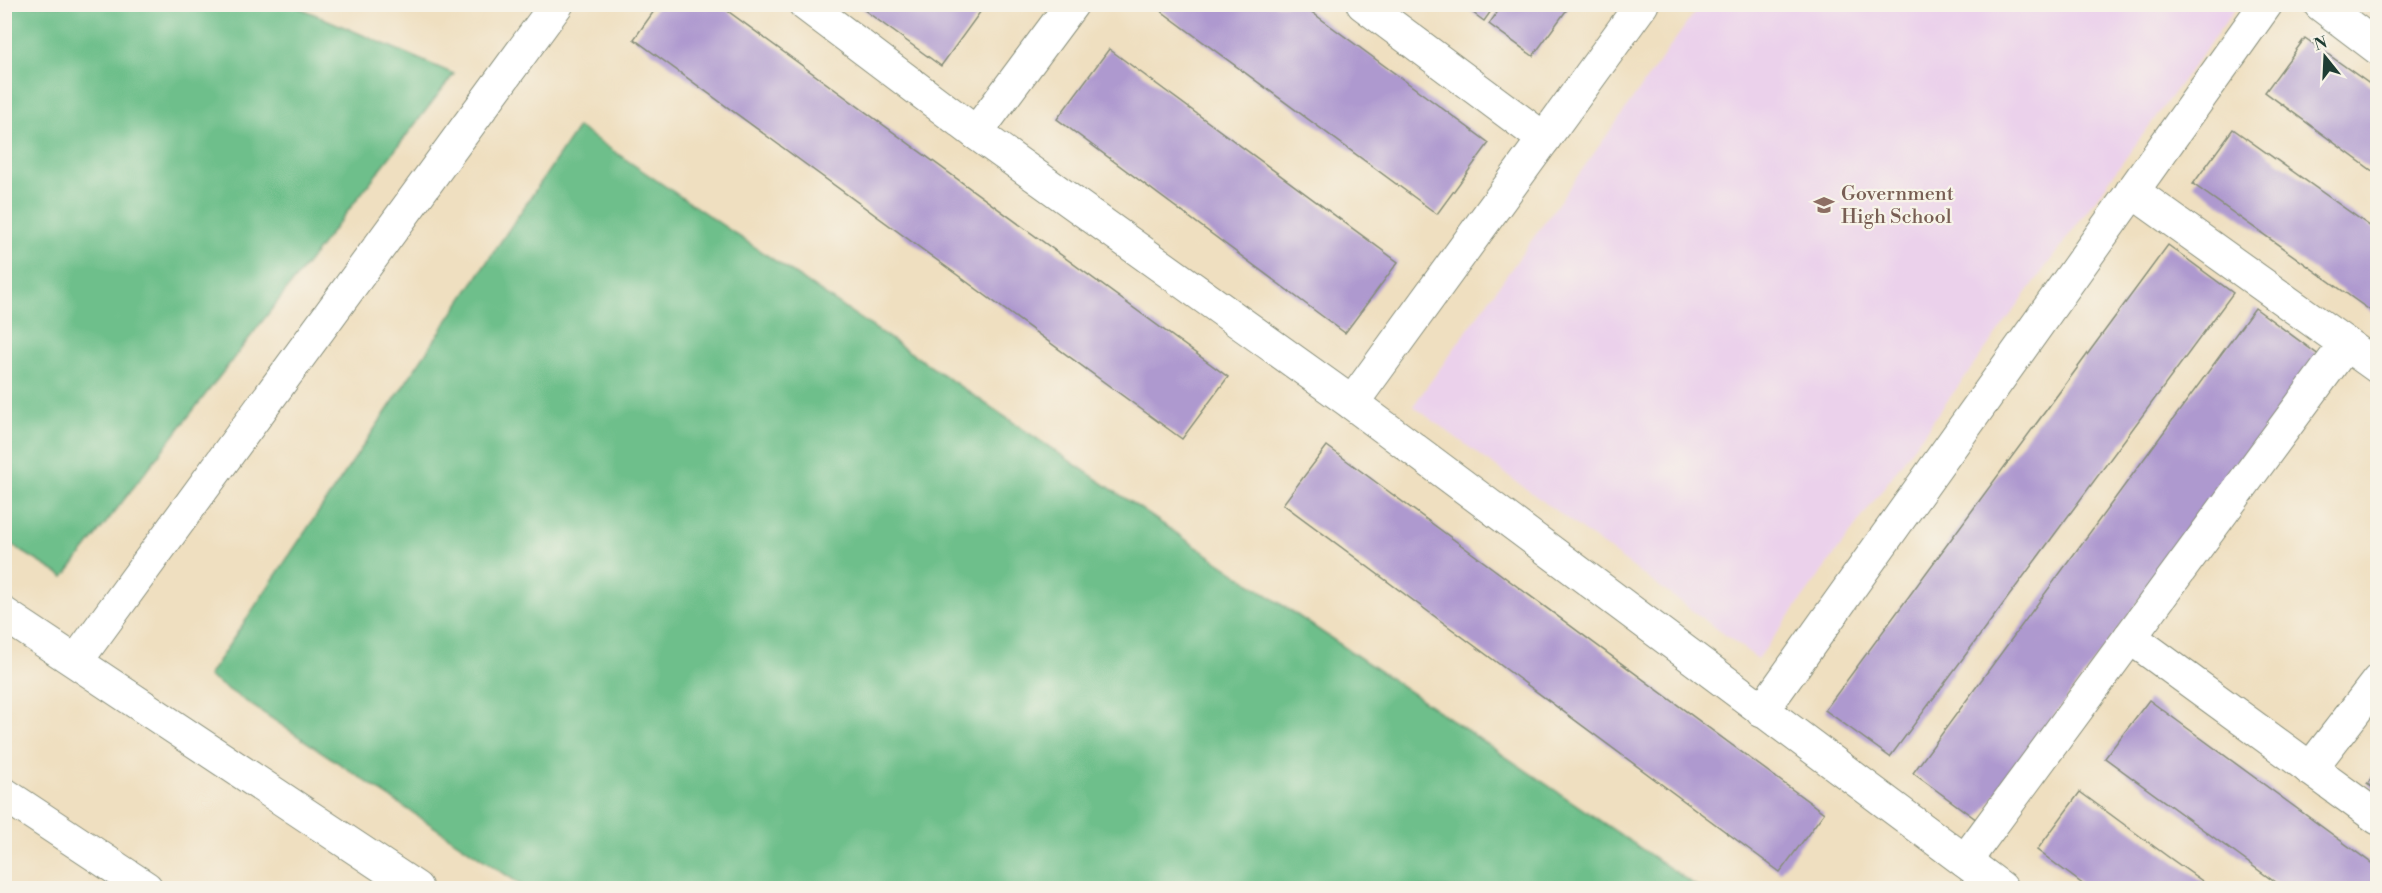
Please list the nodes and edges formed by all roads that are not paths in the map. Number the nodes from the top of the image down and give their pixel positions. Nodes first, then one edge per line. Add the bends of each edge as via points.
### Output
1 (557, 4) edge
2 (805, 4) edge
3 (1072, 4) edge
4 (1363, 4) edge
5 (1642, 4) edge
6 (2266, 4) edge
7 (2319, 4) edge
8 (2378, 48) edge
9 (976, 133) junction
10 (1544, 139) junction
11 (2132, 191) junction
12 (2346, 344) junction
13 (2378, 367) edge
14 (1352, 403) junction
15 (4, 614) edge
16 (2130, 637) junction
17 (77, 660) junction
18 (2378, 681) edge
19 (1762, 711) junction
20 (2310, 769) junction
21 (4, 794) edge
22 (2378, 818) edge
23 (1965, 861) junction
24 (146, 888) edge
25 (416, 888) edge
26 (2001, 888) edge

1 - 17 main road
2 - 9 main road
3 - 9 main road
4 - 10 main road
5 - 10 main road
6 - 11 main road
7 - 8 main road
9 - 14 main road
10 - 14 main road
11 - 12 main road
11 - 19 main road
12 - 13 main road
12 - 16 main road
14 - 19 main road
15 - 17 main road
16 - 20 main road
16 - 23 main road
17 - 25 main road
18 - 20 main road
19 - 23 main road
20 - 22 main road
21 - 24 main road
23 - 26 main road

